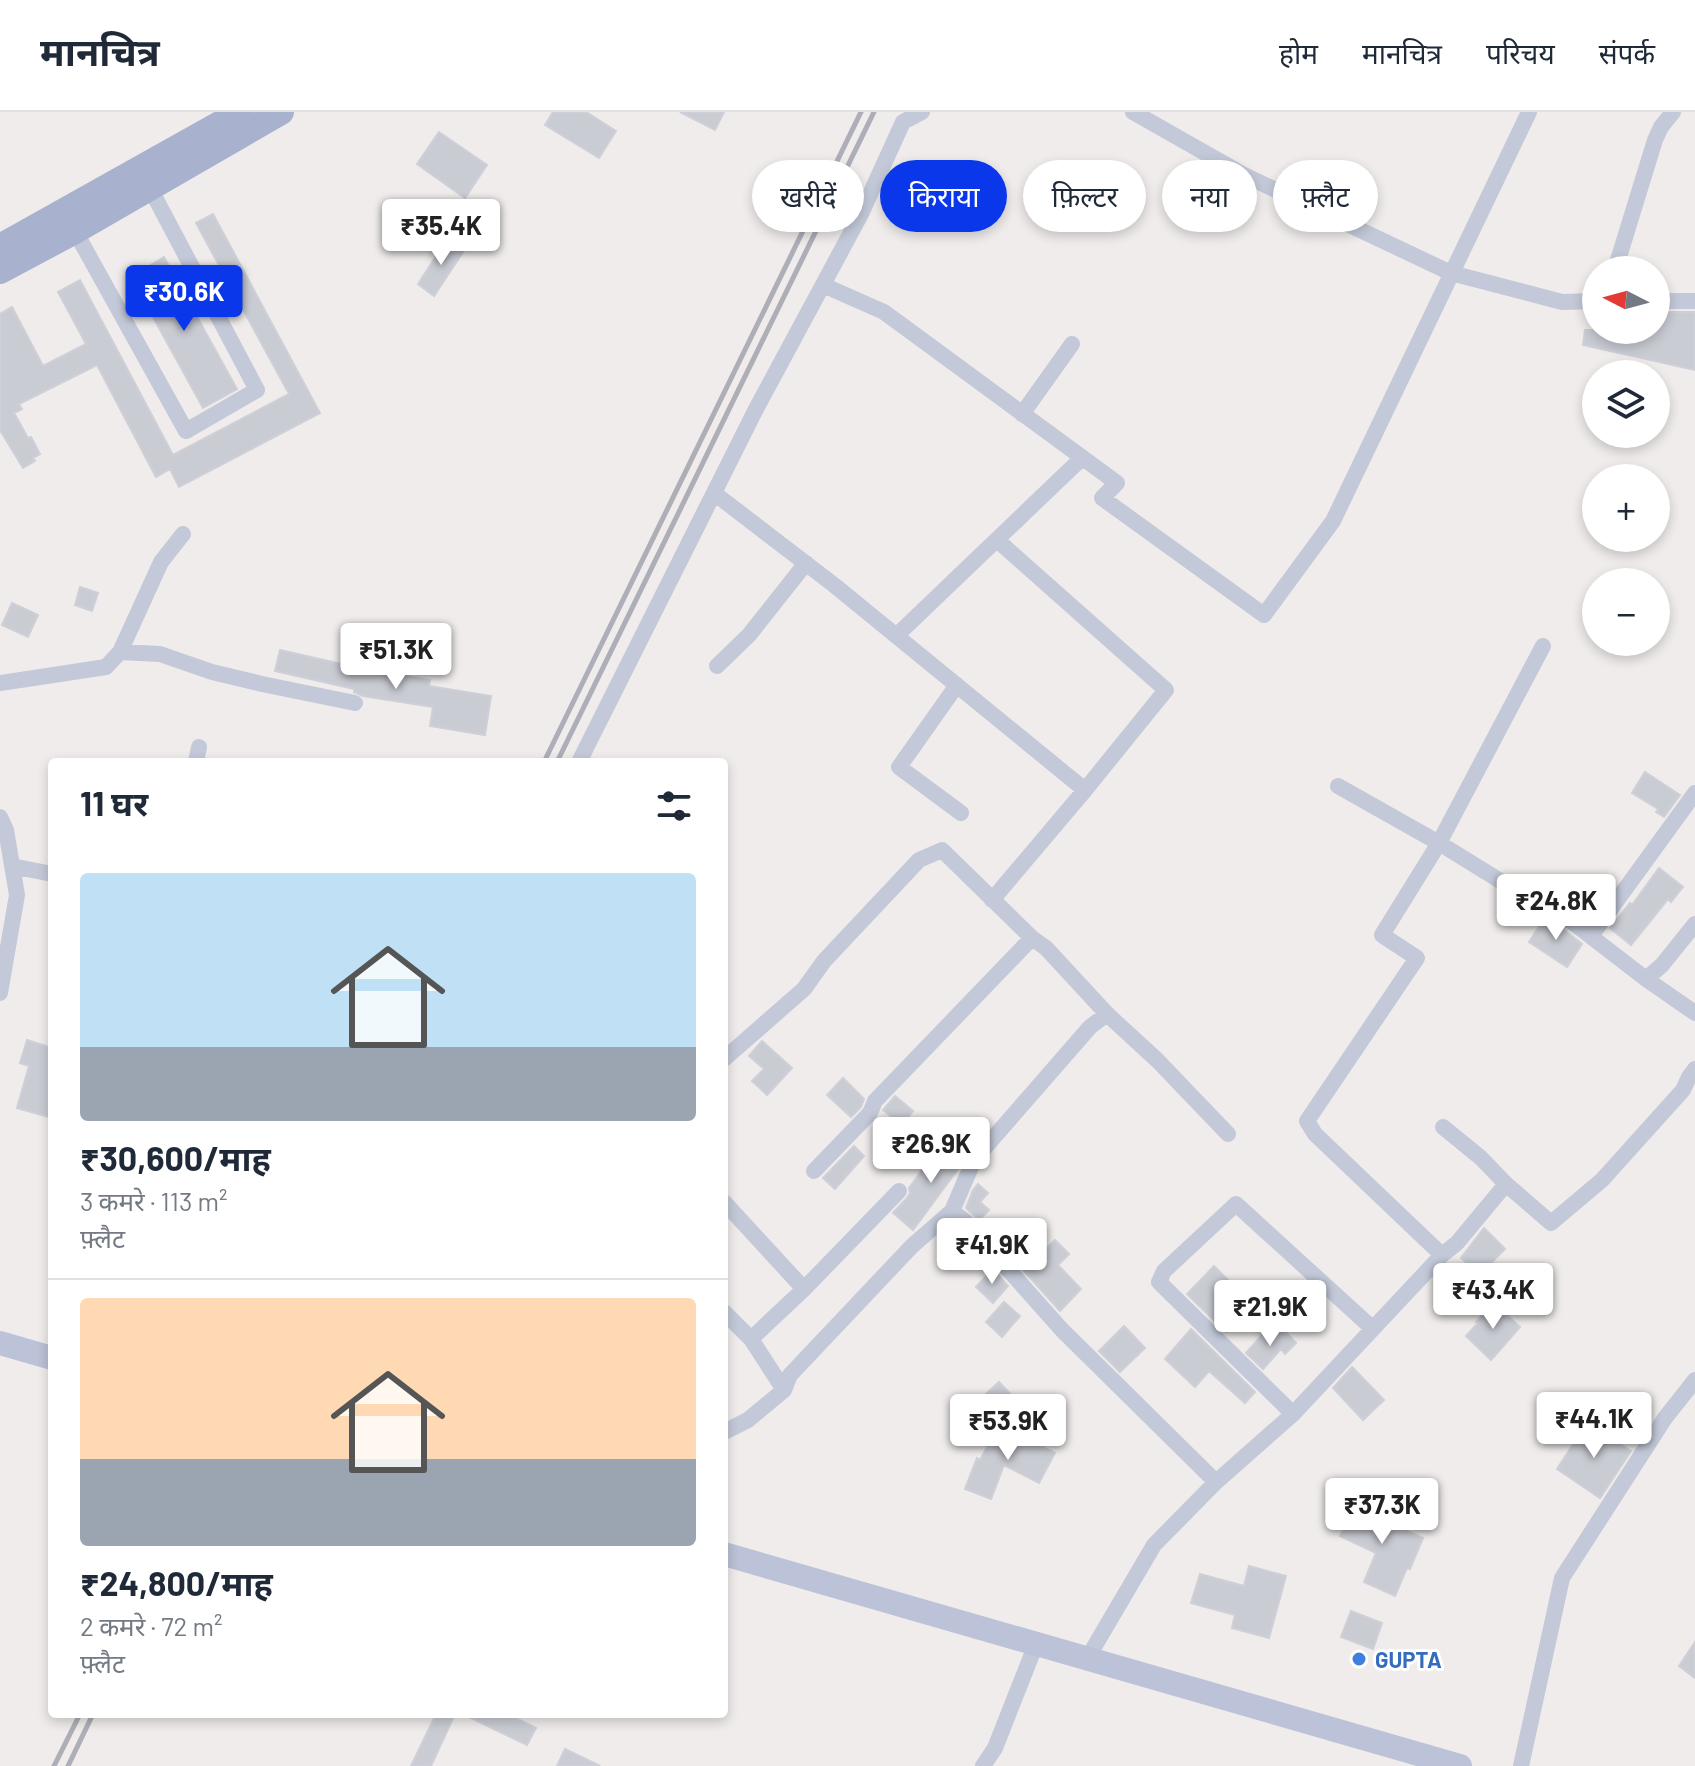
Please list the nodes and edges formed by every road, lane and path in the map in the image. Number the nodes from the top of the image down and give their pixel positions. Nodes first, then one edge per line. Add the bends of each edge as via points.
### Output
1 (241, 112) edge
2 (281, 112) edge
3 (922, 112) edge
4 (1133, 112) edge
5 (1529, 112) edge
6 (1673, 112) edge
7 (904, 117) edge
8 (150, 188) junction
9 (75, 231) junction
10 (0, 247) edge
11 (1619, 256) edge
12 (0, 271) edge
13 (1451, 273) junction
14 (823, 285) junction
15 (1582, 301) edge
16 (1670, 301) edge
17 (1695, 301) edge
18 (1072, 344) dead end
19 (1022, 414) junction
20 (1082, 458) junction
21 (714, 493) junction
22 (183, 534) dead end
23 (997, 540) junction
24 (806, 563) junction
25 (896, 636) junction
26 (1543, 646) dead end
27 (120, 652) junction
28 (717, 666) dead end
29 (0, 683) edge
30 (957, 685) junction
31 (355, 703) dead end
32 (581, 758) edge
33 (1338, 786) dead end
34 (1085, 790) junction
35 (1695, 793) edge
36 (961, 813) dead end
37 (0, 817) edge
38 (1439, 843) junction
39 (12, 866) junction
40 (48, 873) edge
41 (992, 900) junction
42 (1695, 924) edge
43 (1591, 936) junction
44 (1032, 938) junction
45 (1646, 979) junction
46 (0, 993) edge
47 (1695, 1013) edge
48 (1107, 1014) junction
49 (728, 1056) edge
50 (1695, 1069) edge
51 (1443, 1127) dead end
52 (1228, 1134) dead end
53 (814, 1171) dead end
54 (1506, 1184) junction
55 (899, 1191) dead end
56 (728, 1206) edge
57 (952, 1211) junction
58 (1442, 1255) junction
59 (804, 1289) junction
60 (728, 1316) edge
61 (1372, 1328) junction
62 (751, 1339) junction
63 (0, 1343) edge
64 (48, 1357) edge
65 (1695, 1380) edge
66 (784, 1390) junction
67 (1293, 1414) junction
68 (728, 1430) edge
69 (1216, 1482) junction
70 (728, 1555) edge
71 (1036, 1644) junction
72 (1087, 1659) junction
73 (983, 1766) edge
74 (1460, 1766) edge
75 (1521, 1766) edge

1 - 10 main road
2 - 8 main road
3 - 7 street
4 - 13 street via 1244,175
5 - 13 street
6 - 11 street via 1655,140
7 - 14 street
8 - 9 main road
8 - 9 street via 257,390 186,431
9 - 12 main road
13 - 15 street via 1562,302
13 - 20 street via 1333,521 1264,615 1102,498 1117,483
14 - 19 street via 884,312
14 - 21 street
16 - 17 street
18 - 19 street
19 - 20 street
20 - 23 street
21 - 24 street
21 - 32 street
22 - 27 street via 161,562
23 - 25 street
23 - 34 street via 1166,690
24 - 25 street
24 - 28 street
25 - 30 street
26 - 38 street
27 - 29 street via 106,667
27 - 31 street via 160,654 224,675
30 - 34 street
30 - 36 street via 899,767
33 - 38 street
34 - 41 street
35 - 43 street
37 - 39 street
38 - 43 street via 1554,908
38 - 58 street via 1382,935 1417,958 1307,1121
39 - 40 street
39 - 46 street via 17,895
41 - 44 street
41 - 49 street via 942,850 919,860 804,989
42 - 45 street
43 - 45 street
44 - 48 street
44 - 53 street
45 - 47 street
48 - 52 street
48 - 57 street via 974,1160
50 - 54 street via 1683,1090 1602,1180 1551,1223
51 - 54 street
54 - 58 street
55 - 59 street
56 - 59 street
57 - 66 street via 790,1375
57 - 69 street via 1062,1330
58 - 61 street
59 - 62 street
60 - 62 street
61 - 67 street
61 - 67 street via 1236,1204 1164,1271 1159,1282
62 - 66 street
63 - 64 main road
65 - 75 street via 1562,1578
66 - 68 street
67 - 69 street
69 - 72 street via 1154,1545
70 - 71 main road
71 - 72 main road
71 - 73 street
72 - 74 main road

